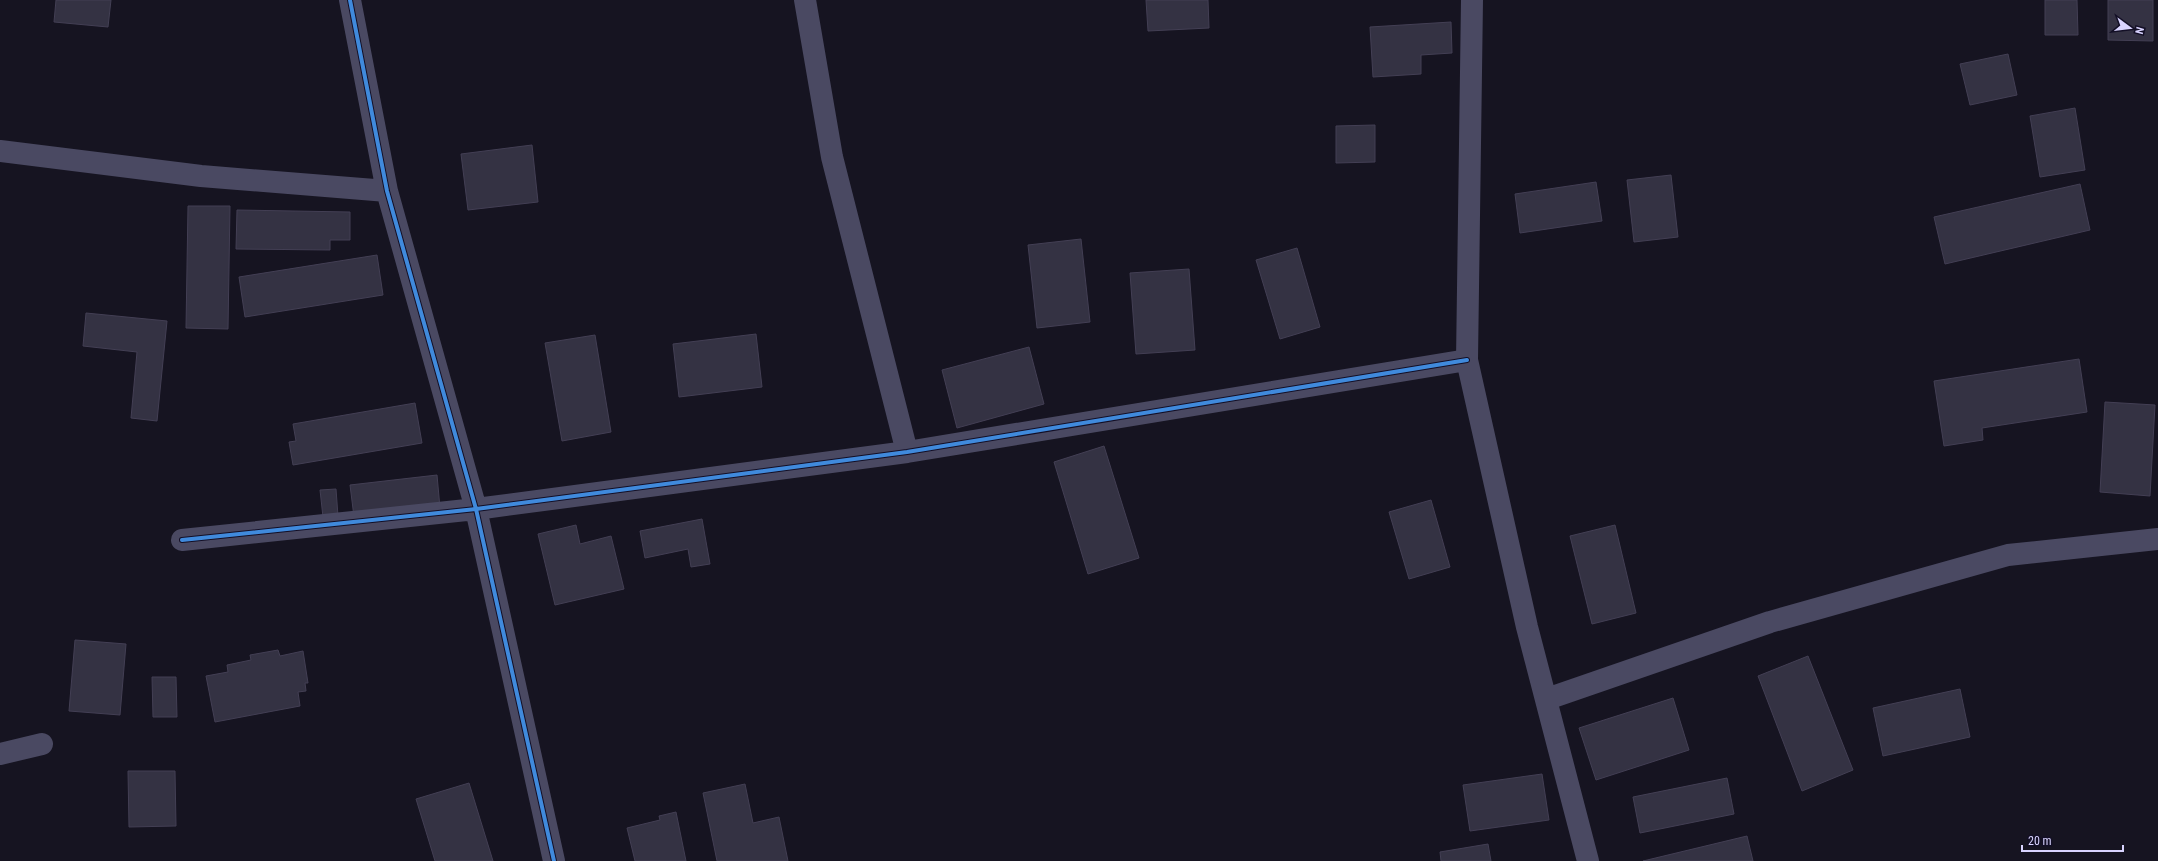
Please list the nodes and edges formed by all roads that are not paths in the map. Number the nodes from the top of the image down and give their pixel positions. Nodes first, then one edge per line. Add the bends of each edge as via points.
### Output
1 (350, 0) edge
2 (805, 0) edge
3 (1472, 0) edge
4 (0, 151) edge
5 (387, 191) junction
6 (1467, 360) junction
7 (907, 452) junction
8 (476, 509) junction
9 (2158, 539) edge
10 (182, 540) dead end
11 (1547, 699) junction
12 (42, 744) dead end
13 (0, 754) edge
14 (554, 861) edge
15 (1588, 861) edge

1 - 5 street
2 - 7 street via 832,157
3 - 6 street
4 - 5 street via 201,176
5 - 8 street
6 - 7 street
6 - 11 street via 1527,627
7 - 8 street
8 - 10 street
8 - 14 street
9 - 11 street via 2008,555 1770,622
11 - 15 street
12 - 13 street

